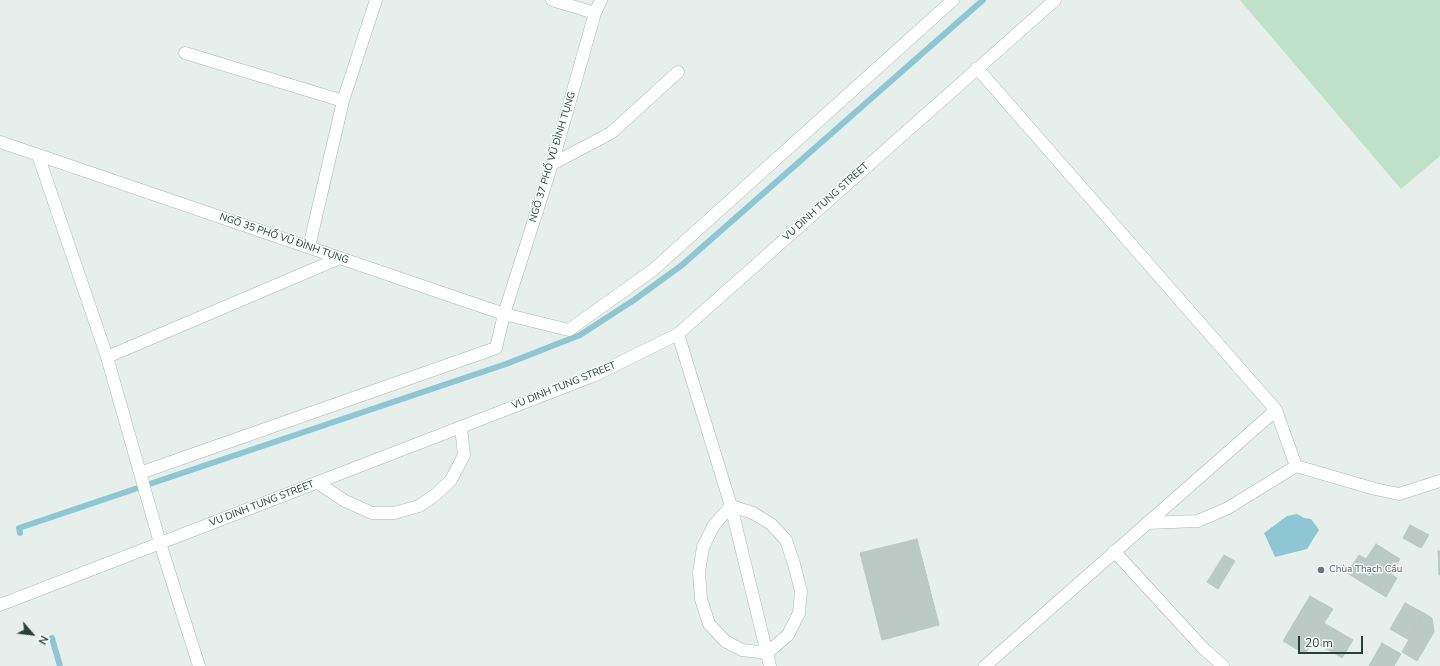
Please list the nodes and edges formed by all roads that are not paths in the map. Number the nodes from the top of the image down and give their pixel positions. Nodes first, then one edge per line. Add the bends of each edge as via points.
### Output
1 (376, 0) edge
2 (552, 0) edge
3 (601, 0) edge
4 (953, 0) edge
5 (1055, 0) edge
6 (595, 13) junction
7 (185, 53) dead end
8 (977, 68) junction
9 (678, 72) dead end
10 (343, 101) junction
11 (0, 142) edge
12 (38, 155) junction
13 (552, 164) junction
14 (309, 247) junction
15 (340, 258) junction
16 (504, 314) junction
17 (678, 334) junction
18 (107, 357) junction
19 (1276, 410) junction
20 (461, 427) junction
21 (1296, 466) junction
22 (140, 473) junction
23 (1440, 481) edge
24 (318, 483) junction
25 (731, 506) junction
26 (1147, 523) junction
27 (160, 543) junction
28 (1114, 551) junction
29 (0, 605) edge
30 (767, 653) junction
31 (200, 666) edge
32 (770, 666) edge
33 (985, 666) edge
34 (1223, 666) edge

1 - 10 street
2 - 6 street
3 - 6 street, NGÕ 37 PHỐ VŨ ĐÌNH TỤNG
4 - 16 street, NGÕ 35 PHỐ VŨ ĐÌNH TỤNG via 653,270 569,330
5 - 8 street, VU DINH TUNG STREET
6 - 13 street, NGÕ 37 PHỐ VŨ ĐÌNH TỤNG
7 - 10 street
8 - 17 street, VU DINH TUNG STREET
8 - 19 street
9 - 13 street via 611,133
10 - 14 street
11 - 12 street, NGÕ 35 PHỐ VŨ ĐÌNH TỤNG
12 - 14 street, NGÕ 35 PHỐ VŨ ĐÌNH TỤNG
12 - 18 street
13 - 16 street, NGÕ 37 PHỐ VŨ ĐÌNH TỤNG
14 - 15 street, NGÕ 35 PHỐ VŨ ĐÌNH TỤNG
15 - 16 street, NGÕ 35 PHỐ VŨ ĐÌNH TỤNG
15 - 18 street
16 - 22 street, NGÕ 37 PHỐ VŨ ĐÌNH TỤNG via 496,348
17 - 20 street, VU DINH TUNG STREET via 593,376
17 - 25 street
18 - 22 street
19 - 21 street
19 - 26 street
20 - 24 street, VU DINH TUNG STREET
20 - 24 street via 464,455 451,480 419,506 394,513 372,513 345,501
21 - 23 street via 1399,494
21 - 26 street via 1228,508 1198,521
22 - 27 street
24 - 27 street, VU DINH TUNG STREET
25 - 30 street
25 - 30 street via 753,513 771,524 786,540 801,591 799,612 788,635
25 - 30 street via 714,525 703,547 699,572 701,599 709,624 725,641 742,650
26 - 28 street
27 - 29 street, VU DINH TUNG STREET
27 - 31 street
28 - 33 street
28 - 34 street via 1203,648
30 - 32 street

